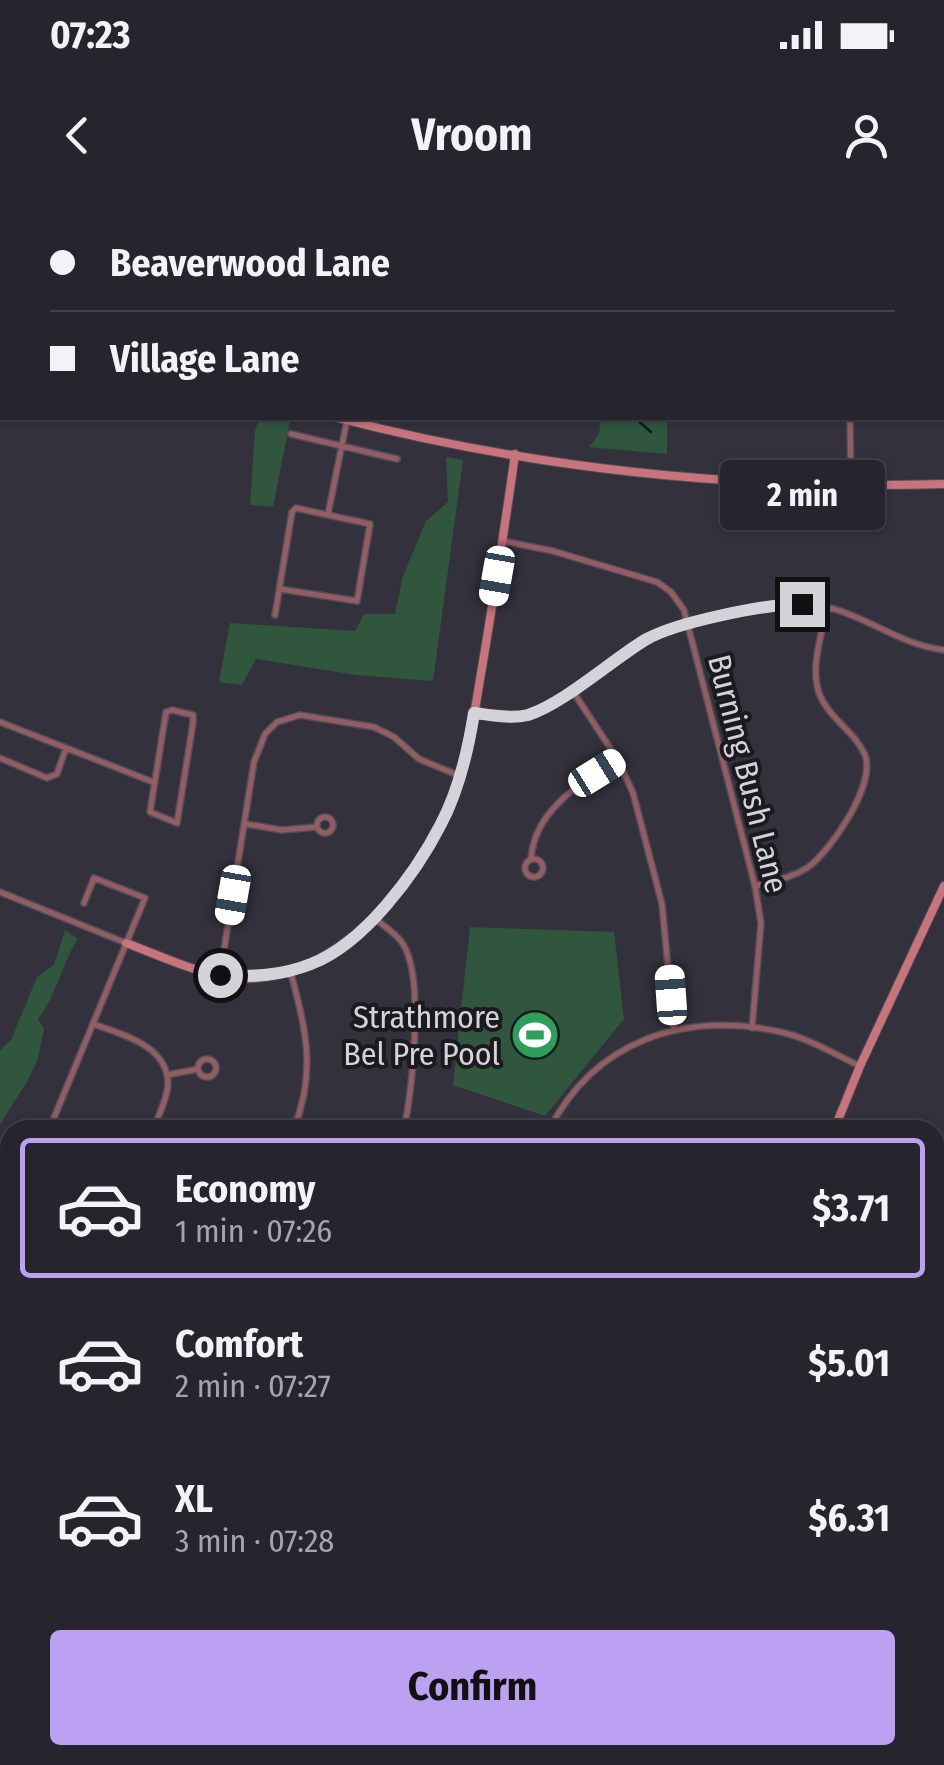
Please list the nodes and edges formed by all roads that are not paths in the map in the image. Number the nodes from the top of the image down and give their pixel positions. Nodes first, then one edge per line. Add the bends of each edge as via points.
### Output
1 (342, 420) edge
2 (347, 420) edge
3 (850, 420) edge
4 (291, 434) dead end
5 (341, 446) junction
6 (515, 454) junction
7 (397, 459) dead end
8 (944, 484) edge
9 (852, 486) junction
10 (328, 514) junction
11 (503, 541) junction
12 (280, 589) junction
13 (826, 607) junction
14 (275, 615) dead end
15 (688, 626) junction
16 (944, 650) edge
17 (572, 690) junction
18 (474, 713) junction
19 (0, 722) edge
20 (66, 748) junction
21 (0, 758) edge
22 (618, 760) junction
23 (460, 776) junction
24 (154, 782) junction
25 (245, 824) junction
26 (317, 826) dead end
27 (531, 860) dead end
28 (756, 886) junction
29 (944, 886) edge
30 (0, 892) edge
31 (84, 903) dead end
32 (374, 918) junction
33 (126, 943) junction
34 (290, 970) junction
35 (220, 975) junction
36 (93, 1024) junction
37 (752, 1028) junction
38 (674, 1030) junction
39 (860, 1066) junction
40 (198, 1069) dead end
41 (167, 1075) junction
42 (53, 1120) edge
43 (157, 1120) edge
44 (297, 1120) edge
45 (405, 1120) edge
46 (555, 1120) edge
47 (838, 1120) edge

1 - 5 street
2 - 6 street
3 - 9 street
4 - 5 street
5 - 7 street
5 - 10 street
6 - 9 street via 750,484
6 - 11 street
8 - 9 street
10 - 12 street via 292,512
10 - 12 street via 370,524 357,601
11 - 15 street, Burning Bush Lane via 657,582 678,600
11 - 18 street
12 - 14 street
13 - 15 street via 786,604
13 - 16 street
13 - 28 street via 816,685 858,742 867,781 810,865
15 - 17 street via 647,639
15 - 28 street, Burning Bush Lane
17 - 18 street via 528,714
17 - 22 street
18 - 23 street
19 - 20 street
20 - 21 street via 57,774 47,778
20 - 24 street
22 - 27 street via 558,802
22 - 38 street via 662,904
23 - 25 street via 374,727 287,717 260,743
23 - 32 street via 442,823
24 - 24 street via 166,712 188,712 193,723 177,823 150,812
25 - 26 street
25 - 35 street
28 - 37 street, Burning Bush Lane via 762,923
29 - 39 street
30 - 33 street
31 - 33 street via 94,878 144,898
32 - 34 street via 338,950
32 - 45 street via 403,944 414,973
33 - 35 street
33 - 36 street
34 - 35 street via 256,978
34 - 44 street via 308,1048
36 - 41 street via 148,1047
36 - 42 street
37 - 38 street
37 - 39 street via 802,1039
38 - 46 street via 614,1055 572,1093
39 - 47 street
40 - 41 street
41 - 43 street

